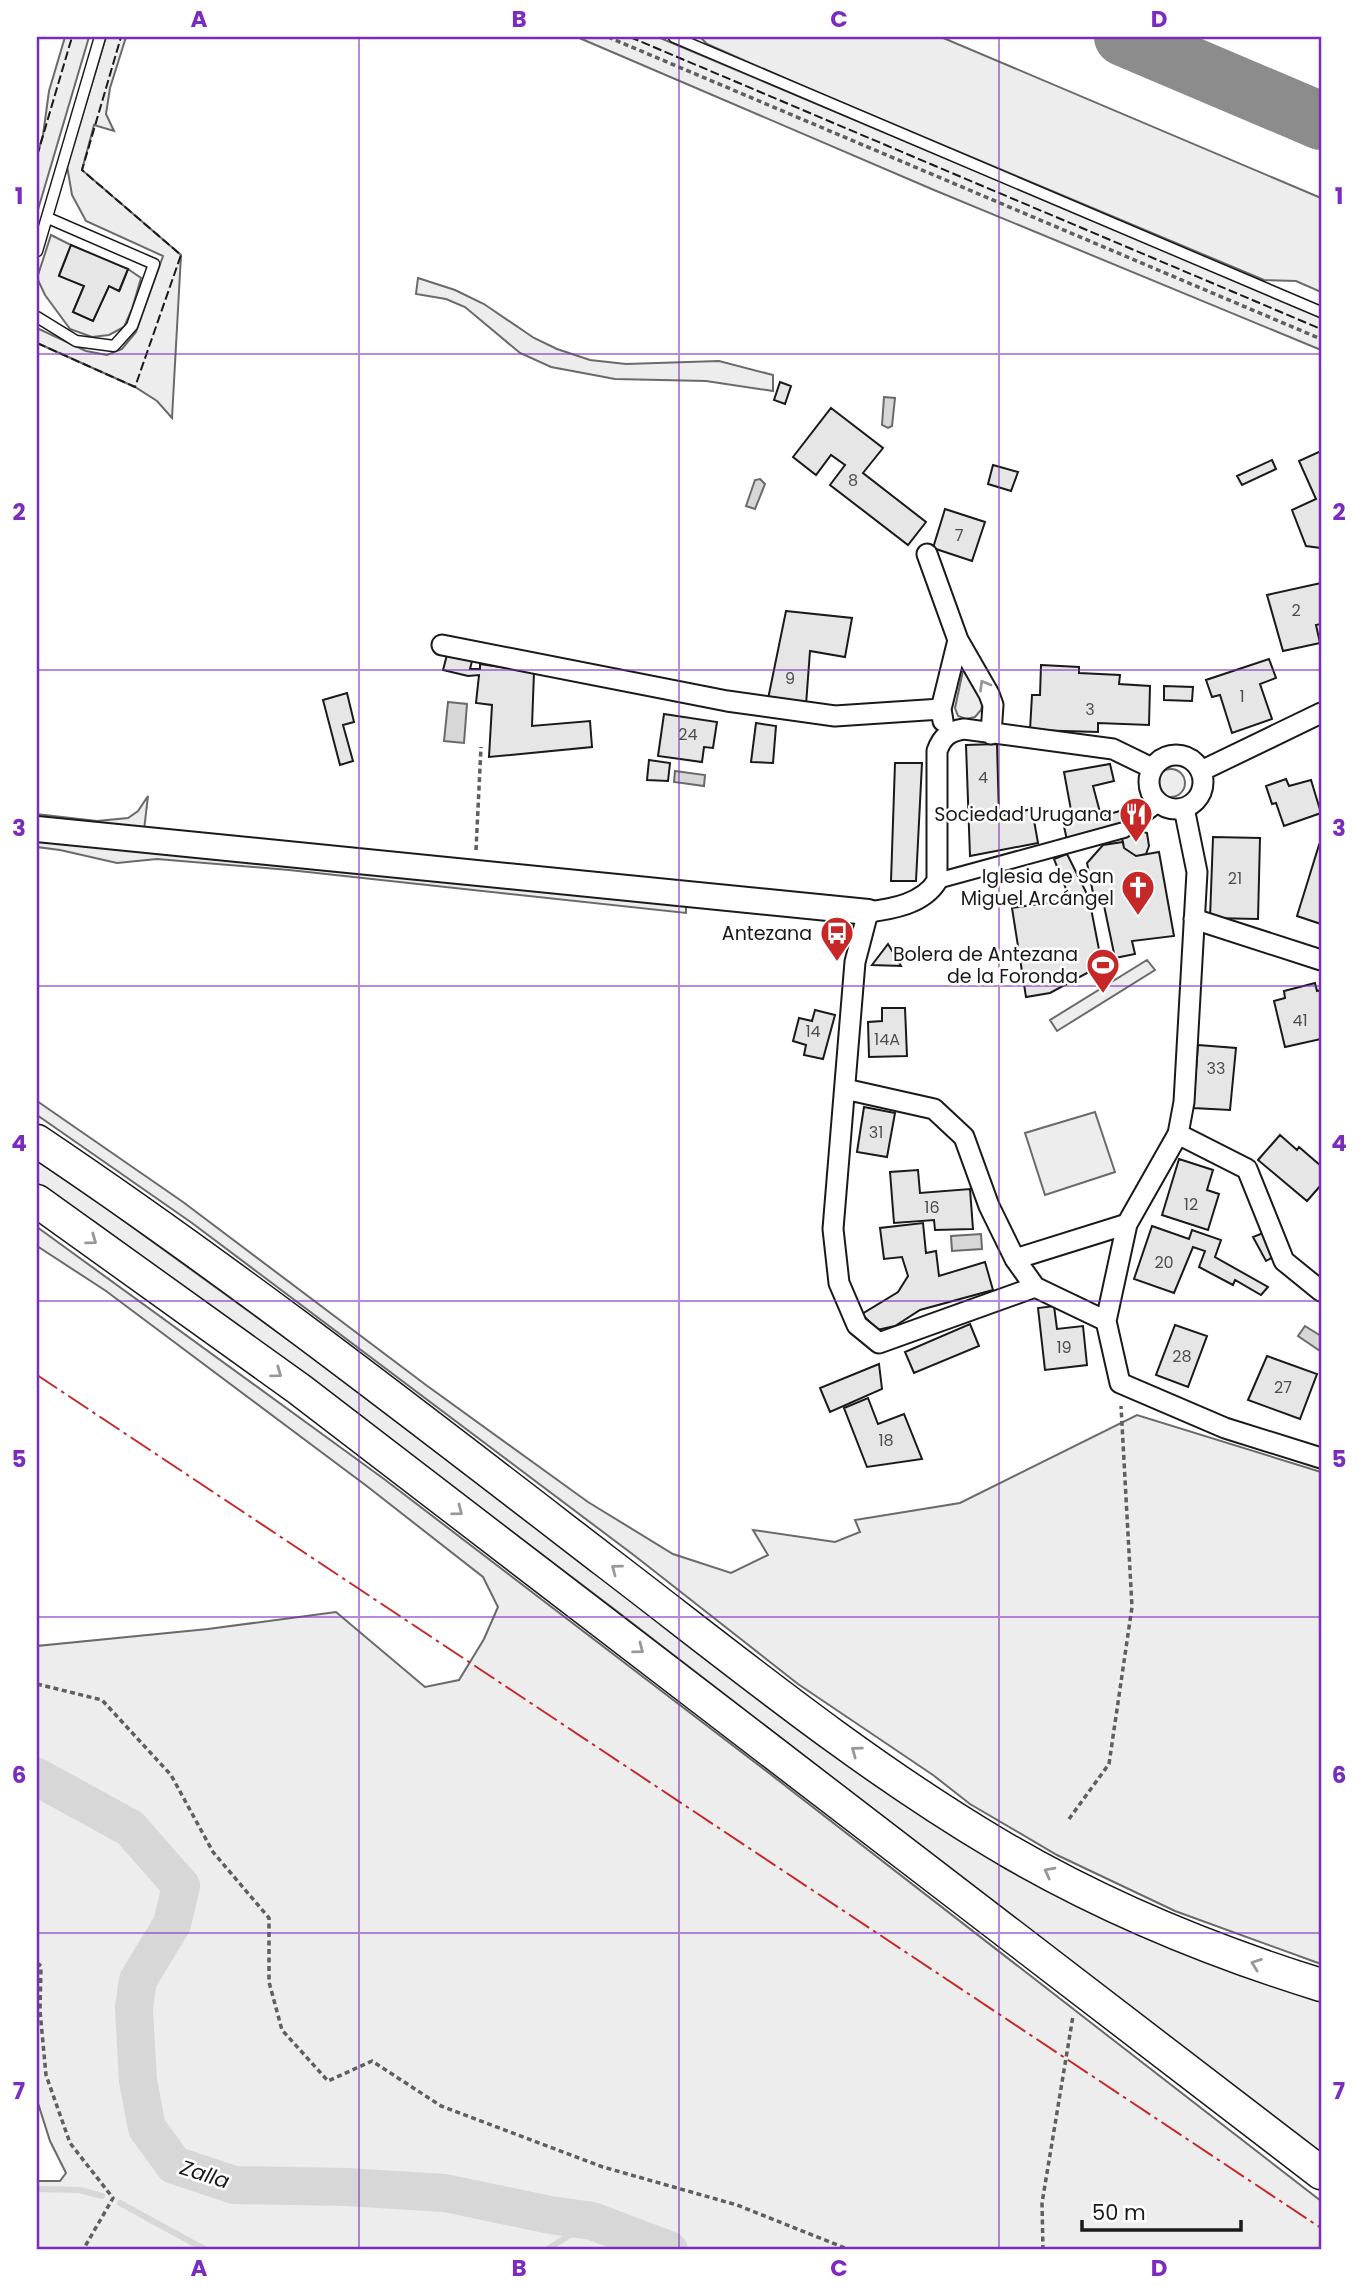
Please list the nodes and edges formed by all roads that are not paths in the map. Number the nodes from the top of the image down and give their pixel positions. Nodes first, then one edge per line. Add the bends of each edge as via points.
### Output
1 (100, 37) edge
2 (674, 37) edge
3 (48, 218) junction
4 (37, 251) edge
5 (1321, 312) edge
6 (37, 317) edge
7 (927, 554) dead end
8 (958, 640) junction
9 (442, 645) dead end
10 (942, 709) junction
11 (1321, 713) edge
12 (991, 734) junction
13 (946, 736) junction
14 (1152, 768) junction
15 (1202, 771) junction
16 (1160, 803) junction
17 (1184, 808) junction
18 (37, 830) edge
19 (937, 881) junction
20 (868, 912) junction
21 (1194, 919) junction
22 (1321, 960) edge
23 (845, 1090) junction
24 (1178, 1134) junction
25 (37, 1141) edge
26 (37, 1201) edge
27 (1127, 1224) junction
28 (1015, 1259) junction
29 (1035, 1287) junction
30 (1321, 1291) edge
31 (1106, 1321) junction
32 (1321, 1458) edge
33 (1321, 1985) edge
34 (1321, 2173) edge

1 - 3 lane
2 - 5 lane
3 - 4 lane
3 - 6 lane via 154,264 132,326 114,346 76,341
7 - 8 street
8 - 10 street
12 -> 8 street via 993,705
9 - 10 street via 727,701 835,716
10 - 13 street
11 - 15 street
12 - 13 street via 964,729
12 - 14 street via 1113,749
13 - 19 street via 937,751
14 - 15 street via 1163,757 1178,754 1192,759
14 - 16 street via 1149,780
15 - 17 street via 1201,793
16 - 17 street
16 - 19 street via 1124,830
17 - 21 street via 1197,872
18 - 20 street
19 - 20 street via 932,890 895,909
20 - 23 street via 855,962
21 - 22 street
21 - 24 street via 1184,1102
23 - 28 street via 934,1109 964,1137 989,1206
23 - 29 street via 833,1229 839,1283 858,1325 879,1343
24 - 27 street
24 - 30 street via 1247,1169 1284,1261
33 -> 25 highway via 1178,1935 1101,1900 996,1844 904,1785 802,1712 340,1357
26 -> 34 highway via 299,1389
27 - 28 street
27 - 31 street
28 - 29 street
29 - 31 street
31 - 32 street via 1119,1383 1225,1428

